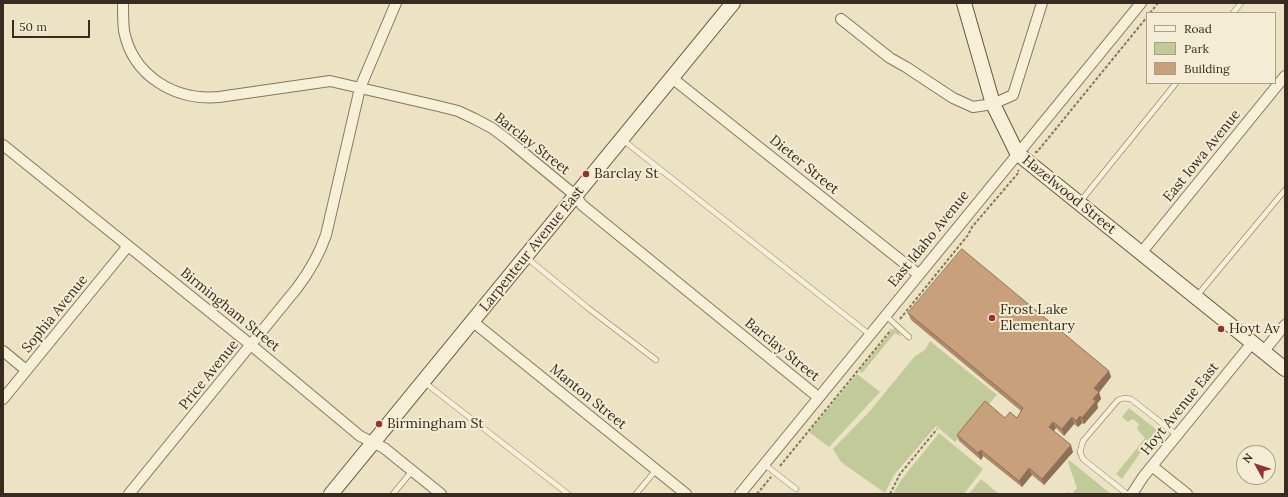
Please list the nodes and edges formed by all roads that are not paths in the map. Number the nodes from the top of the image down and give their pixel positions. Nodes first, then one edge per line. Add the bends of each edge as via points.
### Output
1 (123, 3) edge
2 (396, 3) edge
3 (733, 3) edge
4 (964, 3) edge
5 (1042, 3) edge
6 (1141, 3) edge
7 (1241, 3) edge
8 (1234, 12) edge
9 (841, 19) dead end
10 (1285, 76) edge
11 (672, 78) junction
12 (1175, 84) edge
13 (360, 88) junction
14 (993, 104) junction
15 (622, 140) junction
16 (3, 145) edge
17 (1017, 153) junction
18 (1285, 190) edge
19 (576, 196) junction
20 (1079, 203) junction
21 (128, 246) junction
22 (1141, 253) junction
23 (526, 257) junction
24 (918, 274) junction
25 (1196, 298) junction
26 (885, 315) junction
27 (472, 321) junction
28 (1285, 325) edge
29 (869, 334) junction
30 (909, 336) dead end
31 (251, 345) junction
32 (1258, 348) junction
33 (3, 351) edge
34 (656, 360) dead end
35 (26, 370) junction
36 (1285, 370) edge
37 (423, 382) junction
38 (818, 397) junction
39 (3, 399) edge
40 (1177, 435) junction
41 (373, 442) junction
42 (764, 464) junction
43 (1152, 466) junction
44 (656, 470) junction
45 (412, 471) junction
46 (796, 489) dead end
47 (395, 493) edge
48 (129, 494) edge
49 (331, 494) edge
50 (441, 494) edge
51 (568, 494) edge
52 (636, 494) edge
53 (686, 494) edge
54 (740, 494) edge
55 (1127, 494) edge
56 (1132, 494) edge
57 (1187, 494) edge

1 - 13 street, Barclay Street via 125,32 136,60 154,80 181,94 208,98 330,81
2 - 13 street, Price Avenue
3 - 11 street, Larpenteur Avenue East
4 - 14 street, Hazelwood Street
5 - 14 street via 1013,95
6 - 17 street, East Idaho Avenue
7 - 8 lane
9 - 14 street via 890,58 953,98 973,107
10 - 22 street, East Iowa Avenue
11 - 15 street, Larpenteur Avenue East
11 - 24 street, Dieter Street
12 - 20 lane
13 - 19 street, Barclay Street via 458,111 476,119 508,140
13 - 31 street, Price Avenue via 326,235 319,253 297,288
14 - 17 street, Hazelwood Street
15 - 19 street, Larpenteur Avenue East
15 - 29 lane
16 - 21 street, Birmingham Street
17 - 20 street, Hazelwood Street
17 - 24 street, East Idaho Avenue
18 - 25 lane
19 - 23 street, Larpenteur Avenue East
19 - 38 street, Barclay Street via 582,205
20 - 22 street, Hazelwood Street
21 - 31 street, Birmingham Street
21 - 35 street, Sophia Avenue
22 - 25 street, Hazelwood Street
23 - 27 street, Larpenteur Avenue East
23 - 34 lane
24 - 26 street, East Idaho Avenue
25 - 32 street, Hazelwood Street
26 - 29 street, East Idaho Avenue
26 - 30 lane
27 - 37 street, Larpenteur Avenue East
27 - 44 street, Manton Street
28 - 32 street, Hoyt Avenue East
29 - 38 street, East Idaho Avenue
31 - 41 street, Birmingham Street via 360,436
31 - 48 street, Price Avenue
32 - 36 street, Hazelwood Street
32 - 40 street, Hoyt Avenue East
33 - 35 street
35 - 39 street, Sophia Avenue
37 - 41 street, Larpenteur Avenue East
37 - 51 lane
38 - 42 street, East Idaho Avenue
40 - 43 street, Hoyt Avenue East
40 - 55 lane via 1131,399 1124,398 1118,400 1083,441 1080,452 1083,459
41 - 45 street, Birmingham Street
41 - 49 street, Larpenteur Avenue East
42 - 46 lane
42 - 54 street, East Idaho Avenue
43 - 56 street, Hoyt Avenue East
43 - 57 street
44 - 52 lane
44 - 53 street, Manton Street
45 - 47 lane
45 - 50 street, Birmingham Street

